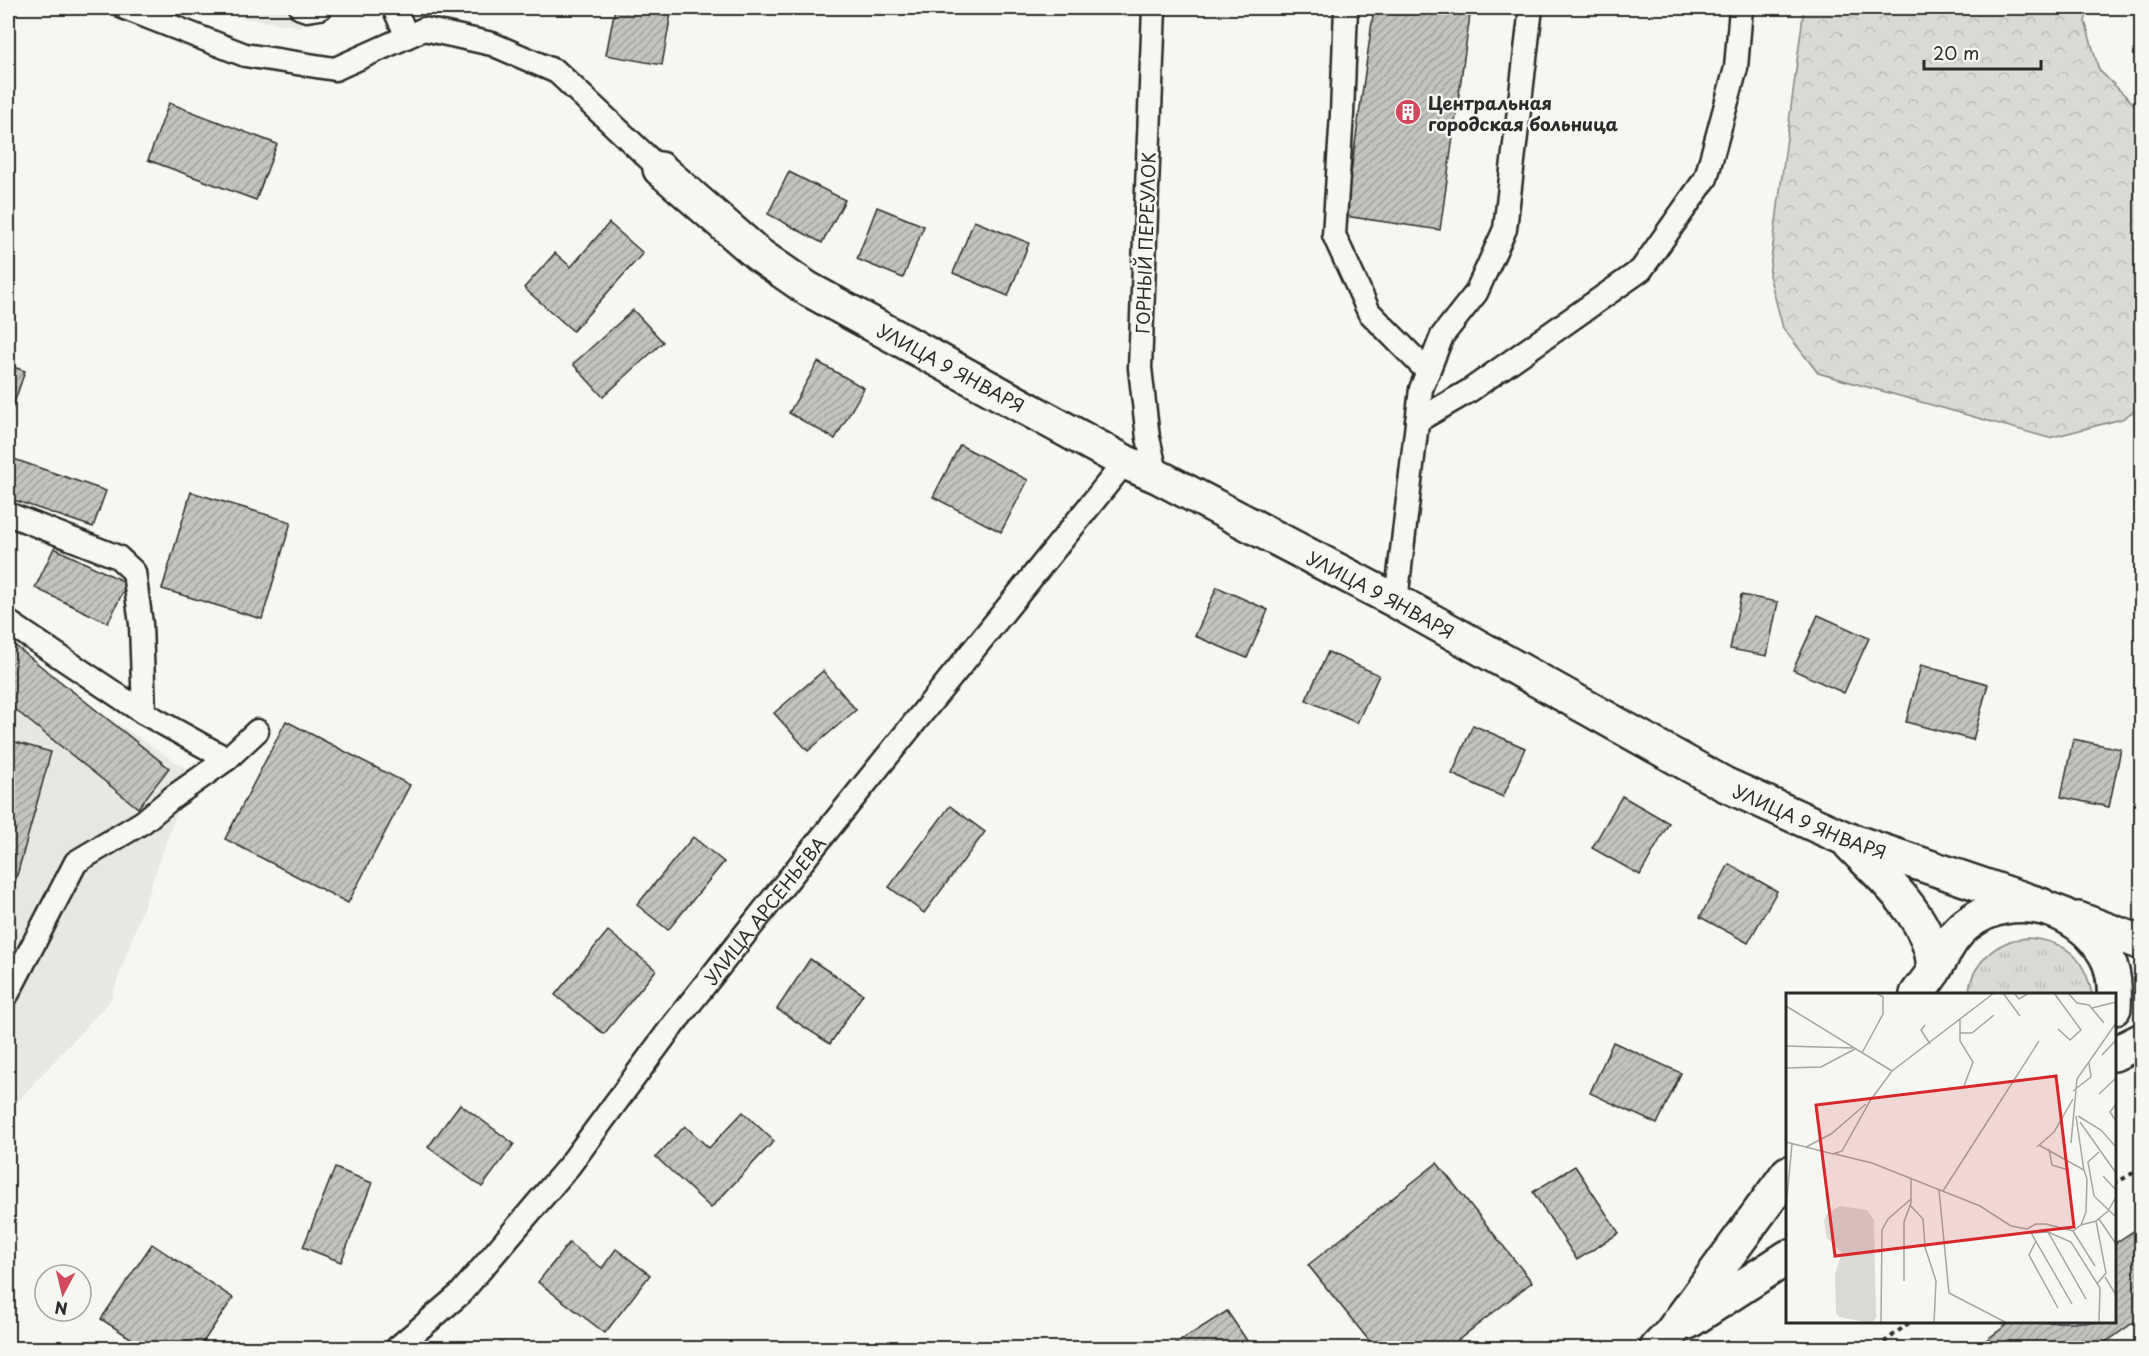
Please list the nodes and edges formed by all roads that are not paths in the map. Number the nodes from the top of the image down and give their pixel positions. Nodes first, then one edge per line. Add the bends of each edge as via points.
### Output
1 (125, 8) edge
2 (301, 8) edge
3 (320, 8) edge
4 (394, 8) edge
5 (1154, 8) edge
6 (1346, 8) edge
7 (1531, 8) edge
8 (1741, 8) edge
9 (407, 36) junction
10 (660, 169) joint
11 (1428, 372) junction
12 (1417, 420) junction
13 (1125, 462) junction
14 (1157, 476) junction
15 (8, 514) edge
16 (1396, 601) junction
17 (8, 622) edge
18 (144, 713) junction
19 (257, 731) dead end
20 (227, 759) junction
21 (1844, 838) junction
22 (2057, 911) junction
23 (2142, 943) edge
24 (1928, 987) edge
25 (8, 993) edge
26 (2116, 993) edge
27 (2142, 1040) edge
28 (2116, 1053) edge
29 (1786, 1176) edge
30 (1786, 1258) edge
31 (1664, 1341) edge
32 (397, 1348) edge

1 - 9 lane via 245,55 334,69
2 - 3 lane
4 - 9 lane
5 - 14 lane, ГОРНЫЙ ПЕРЕУЛОК via 1140,368
6 - 11 lane via 1334,234 1370,312
7 - 11 lane via 1505,229 1476,293 1442,336
8 - 12 lane via 1736,68 1707,178 1641,270 1469,391
9 - 10 lane via 424,29 492,44 557,72
10 - 13 street, УЛИЦА 9 ЯНВАРЯ via 759,255 808,289
11 - 12 lane via 1421,389
12 - 16 lane
13 - 14 street, УЛИЦА 9 ЯНВАРЯ
13 - 32 lane, УЛИЦА АРСЕНЬЕВА via 710,978 569,1166 460,1294
14 - 16 street, УЛИЦА 9 ЯНВАРЯ
15 - 18 lane via 118,557 134,572 141,624
16 - 21 street, УЛИЦА 9 ЯНВАРЯ via 1724,784
17 - 18 lane
18 - 20 lane
19 - 20 lane
20 - 25 lane via 143,822 76,862
21 - 22 street, УЛИЦА 9 ЯНВАРЯ
21 - 24 street via 1893,888 1920,926 1930,947
22 - 23 street, УЛИЦА 9 ЯНВАРЯ
22 - 24 street via 2028,904 1996,909 1968,923 1947,945
22 - 26 street via 2086,929 2106,955
27 - 28 street
29 - 31 street
30 - 31 street

